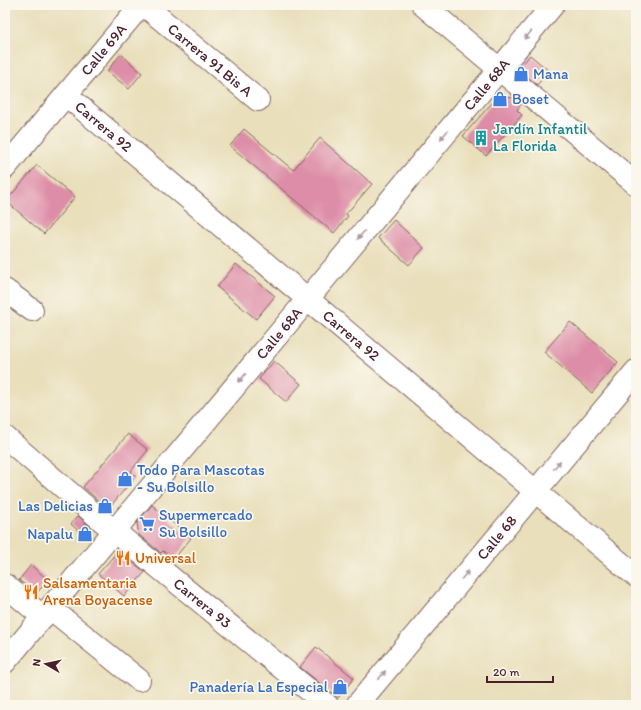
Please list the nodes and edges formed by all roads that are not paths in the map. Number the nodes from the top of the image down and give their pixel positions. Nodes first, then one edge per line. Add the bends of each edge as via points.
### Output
1 (143, 5) edge
2 (424, 5) edge
3 (553, 5) edge
4 (499, 69) junction
5 (66, 95) junction
6 (258, 100) dead end
7 (5, 168) edge
8 (636, 184) edge
9 (5, 290) edge
10 (308, 299) junction
11 (32, 310) dead end
12 (636, 371) edge
13 (5, 437) edge
14 (536, 491) junction
15 (114, 531) junction
16 (636, 576) edge
17 (5, 585) edge
18 (46, 612) junction
19 (5, 662) edge
20 (139, 680) dead end
21 (327, 705) edge
22 (356, 705) edge

1 - 5 street, Calle 69A
1 - 6 street, Carrera 91 Bis A
2 - 4 street
3 -> 4 street, Calle 68A
4 - 8 street
4 -> 10 street, Calle 68A
5 - 7 street, Calle 69A
5 - 10 street, Carrera 92
9 - 11 street
10 - 14 street, Carrera 92
10 -> 15 street, Calle 68A
14 -> 12 street, Calle 68
13 - 15 street, Carrera 93
14 - 16 street, Carrera 92
22 -> 14 street, Calle 68
15 - 18 street, Calle 68A
15 - 21 street, Carrera 93
17 - 18 street
18 - 19 street, Calle 68A
18 - 20 street

